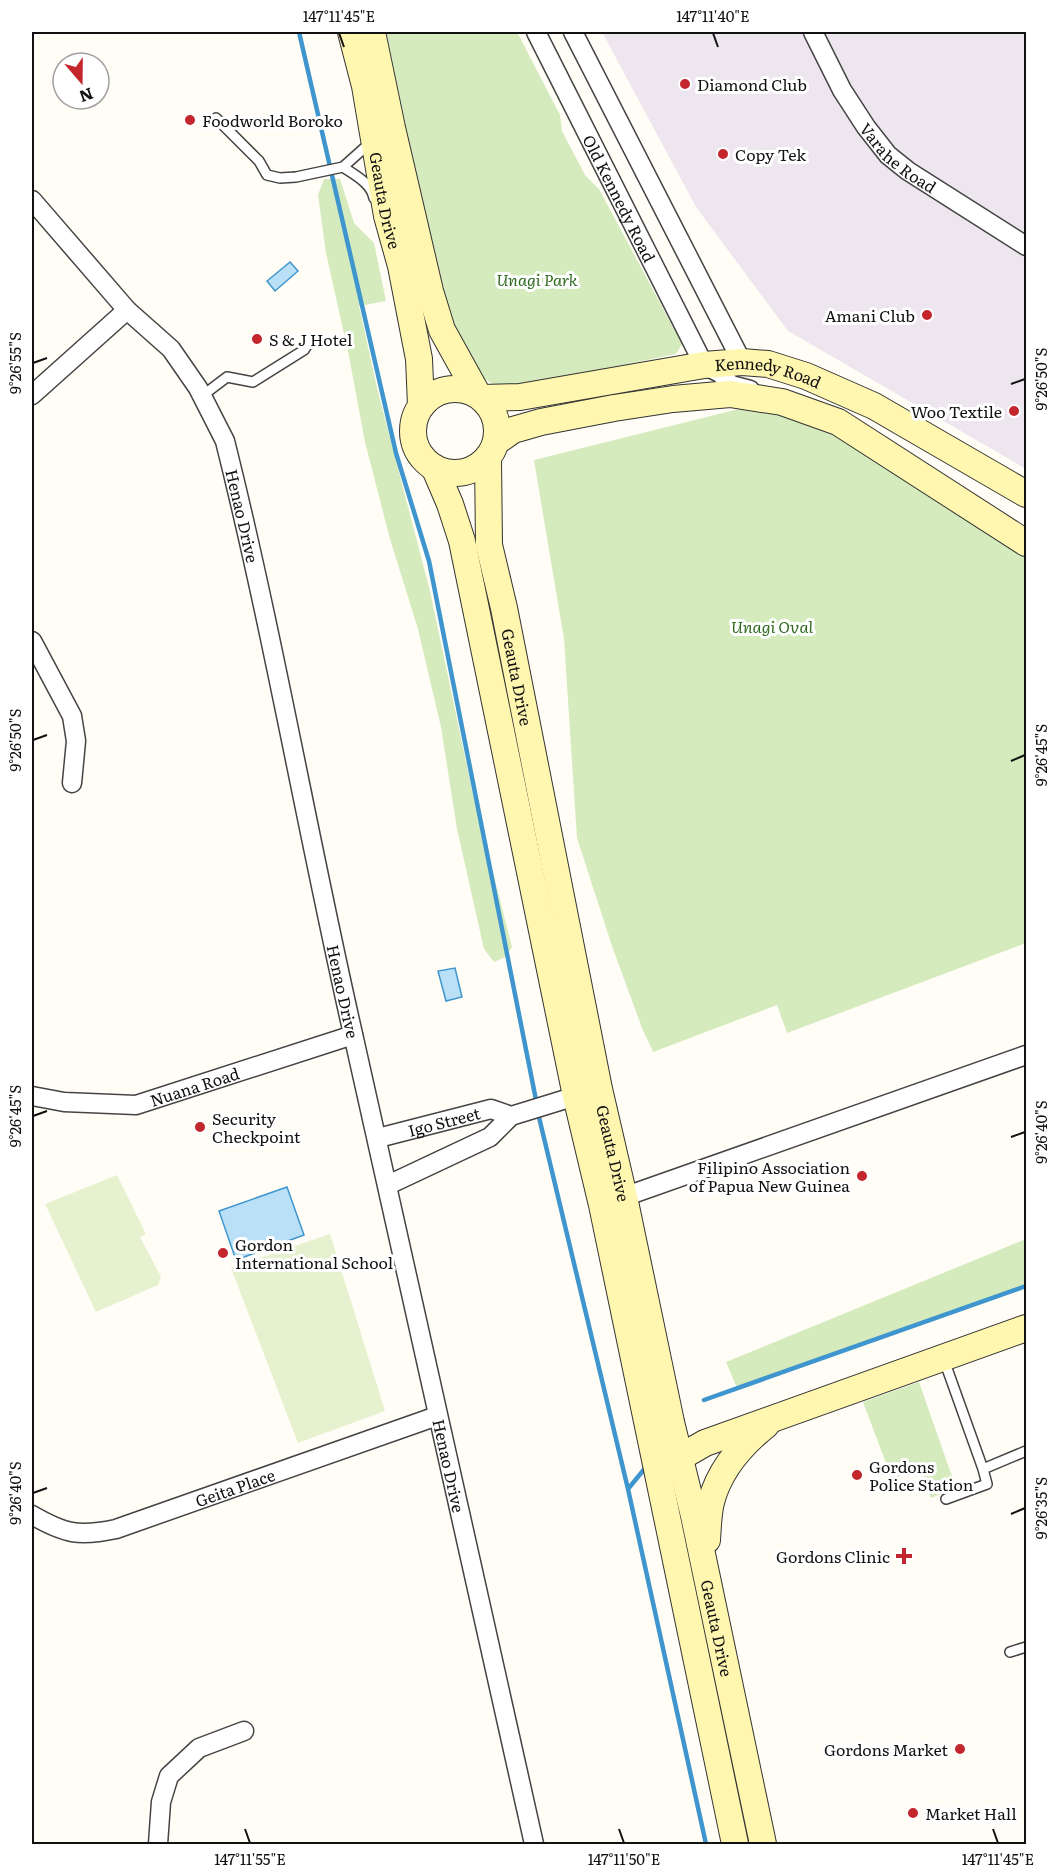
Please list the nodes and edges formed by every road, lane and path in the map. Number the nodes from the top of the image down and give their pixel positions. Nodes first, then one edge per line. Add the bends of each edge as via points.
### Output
1 (351, 32) edge
2 (372, 32) edge
3 (536, 32) edge
4 (573, 32) edge
5 (813, 32) edge
6 (216, 118) dead end
7 (370, 118) junction
8 (343, 167) junction
9 (32, 200) edge
10 (1026, 246) edge
11 (401, 266) junction
12 (127, 310) junction
13 (311, 339) dead end
14 (742, 362) junction
15 (704, 365) junction
16 (32, 395) edge
17 (202, 396) junction
18 (480, 397) junction
19 (782, 402) junction
20 (421, 406) junction
21 (492, 450) junction
22 (435, 469) junction
23 (1026, 494) edge
24 (1026, 543) edge
25 (32, 641) edge
26 (72, 783) dead end
27 (353, 1035) junction
28 (1026, 1055) edge
29 (32, 1096) edge
30 (569, 1098) junction
31 (511, 1116) junction
32 (378, 1138) junction
33 (388, 1185) junction
34 (613, 1201) junction
35 (1026, 1328) edge
36 (943, 1358) junction
37 (438, 1416) junction
38 (775, 1417) junction
39 (671, 1422) junction
40 (705, 1443) junction
41 (1026, 1451) edge
42 (668, 1462) junction
43 (983, 1469) junction
44 (946, 1499) dead end
45 (32, 1515) edge
46 (704, 1565) junction
47 (1026, 1647) edge
48 (1010, 1652) dead end
49 (244, 1731) dead end
50 (158, 1845) edge
51 (534, 1845) edge
52 (735, 1845) edge
53 (763, 1845) edge

1 - 7 main road, Geauta Drive
2 - 18 main road, Geauta Drive via 430,291 442,330
3 - 15 street, Old Kennedy Road
4 - 14 street, Old Kennedy Road
5 - 10 street, Varahe Road via 842,90 888,155
6 - 8 lane via 259,160 267,175 297,177
7 - 8 lane via 371,143
7 - 11 main road, Geauta Drive via 387,216
8 - 11 lane via 373,191 390,257
9 - 12 street, Henao Drive
11 - 20 main road, Geauta Drive via 419,359
12 - 16 street
12 - 17 street, Henao Drive via 171,348
13 - 17 lane via 304,350 253,382 227,377
14 - 15 main road, Kennedy Road
14 - 23 main road, Kennedy Road via 788,369 832,386
15 - 18 main road, Kennedy Road via 520,397
15 - 19 street via 720,373 731,385 774,395
17 - 27 street, Henao Drive via 225,441 233,472
18 - 20 main road via 462,389 447,390
18 - 21 main road, Geauta Drive via 490,407 498,430
19 - 21 main road, Kennedy Road via 730,394 614,408 513,430
19 - 24 main road, Kennedy Road via 838,422
20 - 22 main road, Geauta Drive via 412,434 423,460
21 - 22 main road via 479,466 457,474
21 - 34 main road, Geauta Drive via 489,545 599,1089
22 - 30 main road, Geauta Drive via 462,541
25 - 26 street via 72,716 76,741
27 - 29 street, Nuana Road via 136,1105 64,1102
27 - 32 street, Henao Drive
28 - 34 street via 872,1103
30 - 31 street, Igo Street
30 - 34 main road, Geauta Drive
31 - 32 street, Igo Street via 491,1108
31 - 33 street via 490,1137
32 - 33 street, Henao Drive
33 - 37 street, Henao Drive
34 - 39 main road, Geauta Drive
34 - 42 main road, Geauta Drive
35 - 36 main road
36 - 38 main road
36 - 43 lane
37 - 45 street, Geita Place via 116,1529 73,1534
37 - 51 street, Henao Drive
38 - 40 main road
38 - 46 main road via 755,1433 722,1472 711,1503
39 - 40 main road
39 - 42 main road, Geauta Drive
40 - 42 main road
41 - 43 lane
42 - 46 main road, Geauta Drive via 694,1516
42 - 52 main road, Geauta Drive
43 - 44 lane via 987,1484
46 - 53 main road, Geauta Drive
47 - 48 lane
49 - 50 street via 199,1748 169,1776 161,1802

